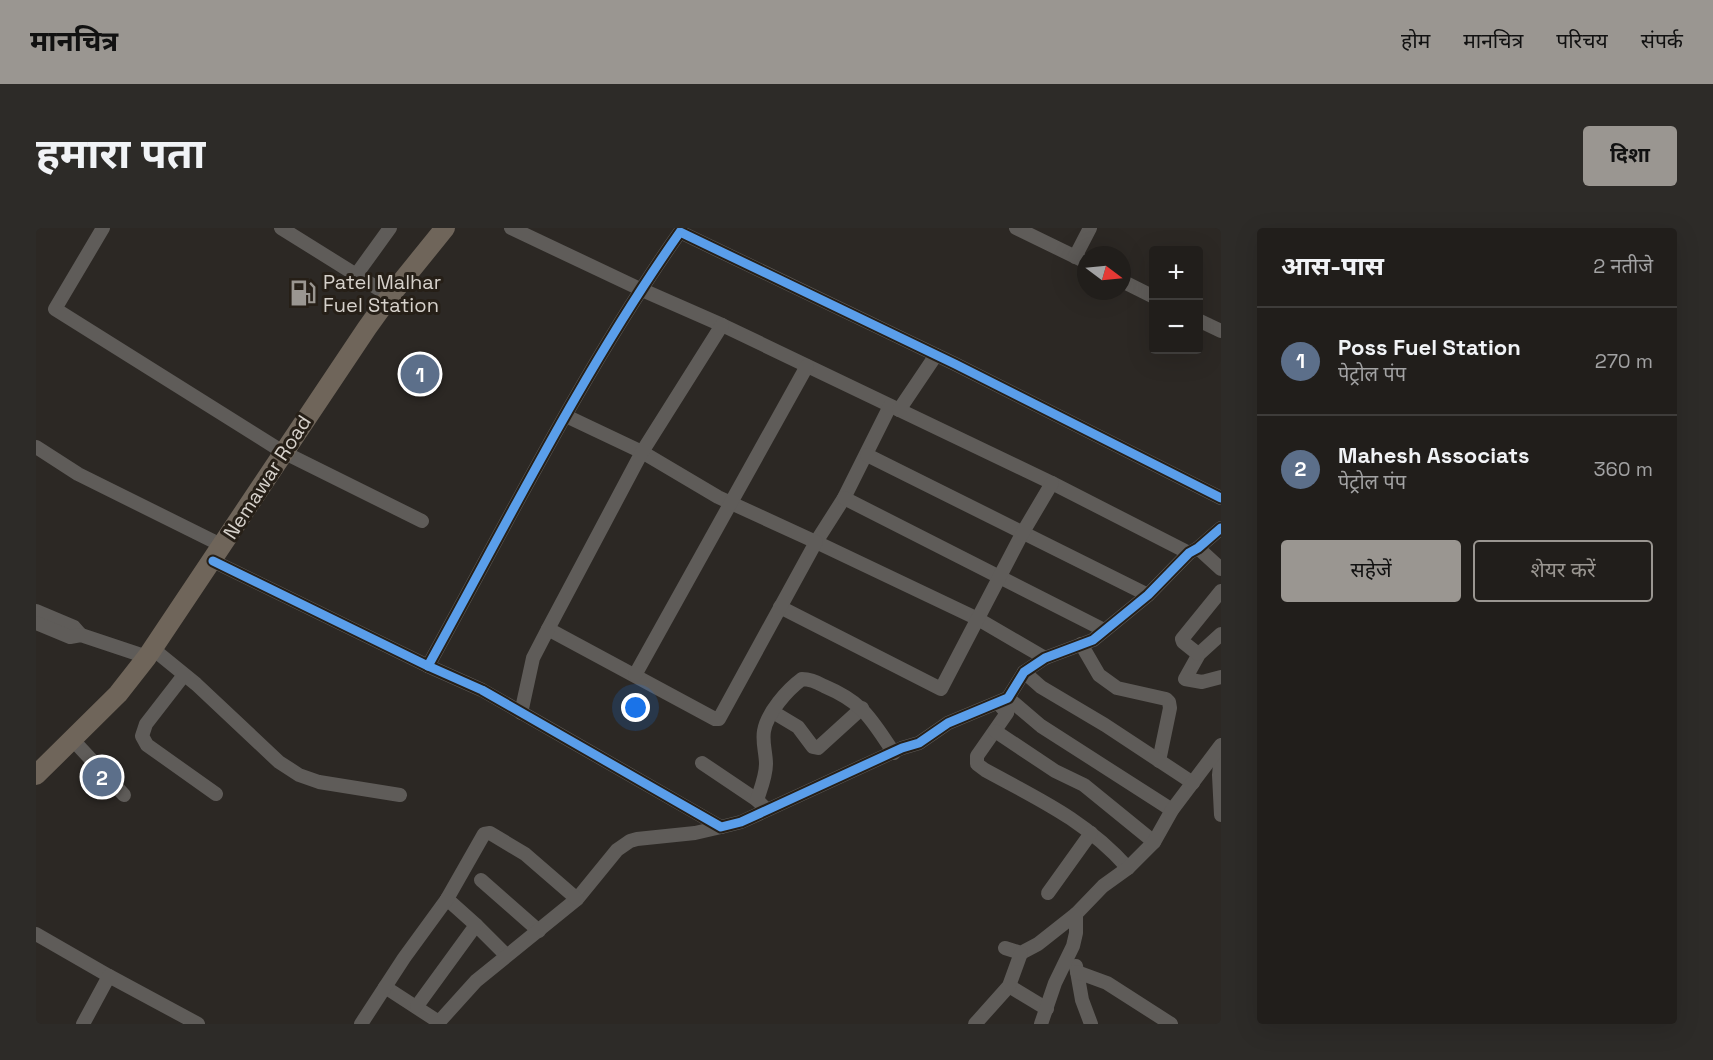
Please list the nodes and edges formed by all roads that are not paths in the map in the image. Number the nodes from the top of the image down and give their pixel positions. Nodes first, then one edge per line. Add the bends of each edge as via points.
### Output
1 (103, 228) edge
2 (281, 228) edge
3 (390, 228) edge
4 (430, 228) edge
5 (445, 228) edge
6 (512, 228) edge
7 (1016, 228) edge
8 (1090, 228) edge
9 (675, 230) edge
10 (1085, 246) edge
11 (1077, 258) edge
12 (356, 275) junction
13 (1131, 286) edge
14 (640, 289) junction
15 (386, 293) junction
16 (1149, 294) edge
17 (1203, 322) edge
18 (722, 325) junction
19 (1221, 331) edge
20 (936, 355) junction
21 (807, 366) junction
22 (894, 408) junction
23 (566, 416) junction
24 (36, 447) edge
25 (279, 449) junction
26 (642, 452) junction
27 (867, 455) junction
28 (1052, 483) junction
29 (844, 498) junction
30 (1221, 498) edge
31 (733, 503) junction
32 (422, 521) dead end
33 (1221, 528) edge
34 (1023, 532) junction
35 (816, 542) junction
36 (213, 551) junction
37 (1194, 551) junction
38 (1221, 569) edge
39 (1000, 578) junction
40 (1221, 591) edge
41 (1148, 595) junction
42 (780, 607) junction
43 (36, 611) edge
44 (978, 619) junction
45 (36, 622) edge
46 (548, 629) junction
47 (1104, 630) junction
48 (1221, 634) edge
49 (81, 635) junction
50 (1081, 644) junction
51 (146, 654) junction
52 (1198, 654) junction
53 (1045, 658) junction
54 (428, 666) junction
55 (1024, 672) junction
56 (184, 675) junction
57 (635, 675) junction
58 (1221, 677) edge
59 (1003, 701) junction
60 (862, 708) junction
61 (521, 712) junction
62 (773, 712) junction
63 (995, 731) junction
64 (73, 740) junction
65 (1221, 745) edge
66 (894, 753) junction
67 (1221, 755) edge
68 (1159, 761) junction
69 (36, 762) edge
70 (702, 763) dead end
71 (36, 775) edge
72 (1193, 783) junction
73 (216, 794) dead end
74 (124, 795) dead end
75 (400, 795) dead end
76 (761, 804) junction
77 (1172, 810) junction
78 (1221, 815) edge
79 (721, 827) junction
80 (1091, 833) junction
81 (1154, 842) junction
82 (1128, 868) junction
83 (481, 880) dead end
84 (1048, 893) dead end
85 (447, 899) junction
86 (577, 899) junction
87 (1076, 914) junction
88 (476, 925) junction
89 (539, 931) junction
90 (36, 934) edge
91 (1073, 946) junction
92 (1005, 948) dead end
93 (1021, 953) junction
94 (506, 955) junction
95 (1077, 972) junction
96 (109, 976) junction
97 (1009, 986) junction
98 (385, 987) junction
99 (417, 1006) junction
100 (1047, 1009) junction
101 (438, 1023) edge
102 (83, 1024) edge
103 (198, 1024) edge
104 (361, 1024) edge
105 (975, 1024) edge
106 (1041, 1024) edge
107 (1091, 1024) edge
108 (1171, 1024) edge

1 - 25 street via 55,309
2 - 12 street
3 - 12 street
4 - 15 highway, Nemawar Road
5 - 15 highway, Nemawar Road
6 - 14 street
7 - 11 street
8 - 10 street
9 - 14 street
9 - 20 street
12 - 15 street
13 - 16 street
14 - 18 street
14 - 23 street
15 - 25 highway, Nemawar Road
17 - 19 street
18 - 21 street
18 - 26 street
20 - 22 street
20 - 30 street
21 - 22 street
21 - 31 street
22 - 27 street
22 - 28 street
23 - 26 street
23 - 54 street
24 - 36 street
25 - 32 street
25 - 36 highway, Nemawar Road
26 - 31 street
26 - 46 street
27 - 29 street
27 - 34 street
28 - 34 street
28 - 37 street
29 - 35 street
29 - 39 street
31 - 35 street
31 - 57 street
33 - 37 street
34 - 39 street
34 - 41 street
35 - 42 street
35 - 44 street
36 - 51 highway, Nemawar Road
36 - 54 street
37 - 38 street
37 - 41 street
39 - 44 street
39 - 47 street
40 - 52 street via 1182,639
41 - 47 street
42 - 44 street via 941,689
42 - 57 street via 719,719
43 - 49 street via 74,627
44 - 53 street
45 - 49 street via 70,636
46 - 57 street
46 - 61 street via 533,658
47 - 50 street
48 - 52 street
49 - 51 street
50 - 53 street
50 - 68 street via 1099,675 1117,688 1169,702
51 - 56 street
51 - 64 highway, Nemawar Road via 118,694
51 - 69 highway, Nemawar Road
52 - 58 street via 1185,679 1202,682
53 - 55 street
54 - 61 street
55 - 59 street
55 - 68 street via 1041,687
56 - 73 street via 146,724 142,736 147,745
56 - 75 street via 299,776
59 - 63 street via 1007,713
59 - 66 street via 948,723 919,743
59 - 77 street
60 - 62 street via 842,694 805,679 791,689
60 - 62 street via 818,748 798,727
60 - 66 street
61 - 79 street
62 - 76 street via 763,733 765,776
63 - 80 street via 977,756 977,764 1043,800
63 - 81 street via 1055,771 1084,785
64 - 71 highway, Nemawar Road
64 - 74 street
65 - 72 street
66 - 76 street
67 - 78 street
68 - 72 street
70 - 76 street
72 - 77 street
76 - 79 street via 741,822
77 - 81 street
79 - 86 street via 630,841 617,850
80 - 82 street
80 - 84 street
81 - 82 street
82 - 87 street via 1103,885
83 - 89 street
85 - 86 street via 486,833 525,854
85 - 88 street
85 - 98 street
86 - 89 street
87 - 91 street
87 - 93 street
88 - 94 street
88 - 99 street
89 - 94 street
90 - 96 street
91 - 95 street
91 - 100 street
92 - 93 street
93 - 97 street
94 - 101 street
95 - 107 street
95 - 108 street via 1107,983
96 - 102 street
96 - 103 street
97 - 100 street
97 - 105 street
98 - 99 street
98 - 104 street
99 - 101 street
100 - 106 street

